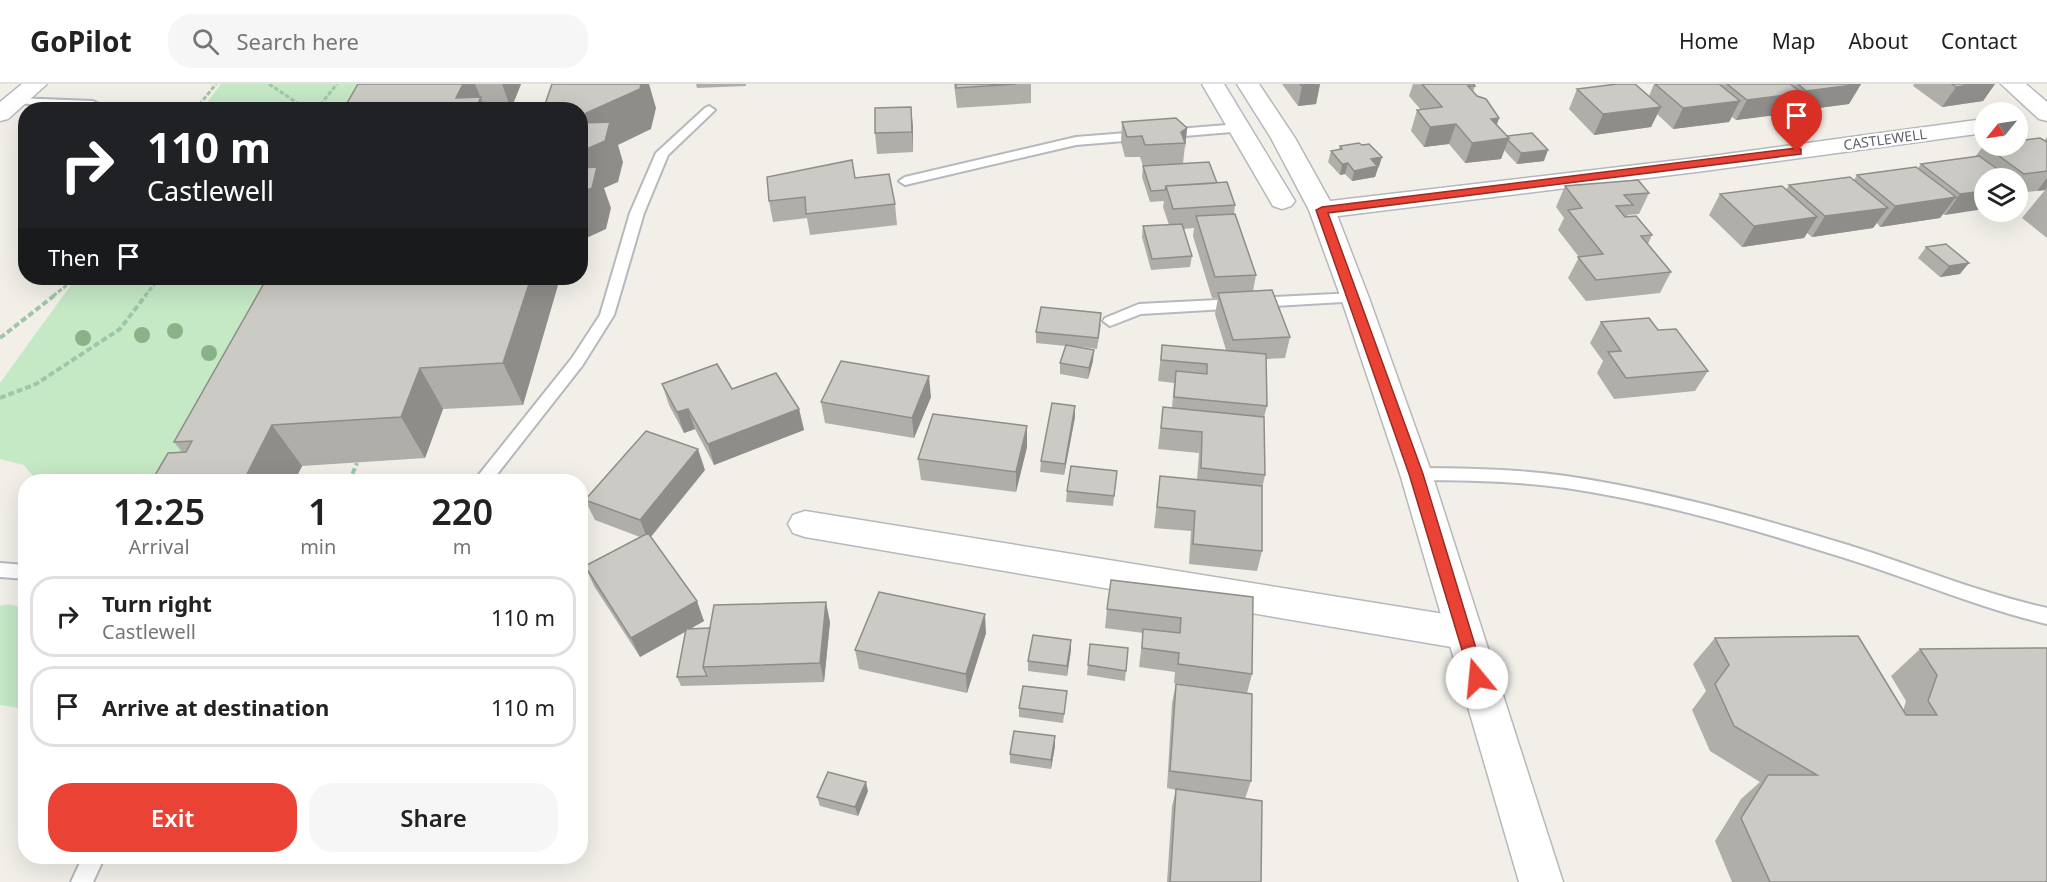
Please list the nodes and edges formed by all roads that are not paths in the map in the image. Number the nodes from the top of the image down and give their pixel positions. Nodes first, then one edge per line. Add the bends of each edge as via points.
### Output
1 (36, 84) edge
2 (1213, 84) edge
3 (1248, 84) edge
4 (2012, 84) edge
5 (8, 108) edge
6 (709, 110) dead end
7 (2047, 115) edge
8 (2028, 119) edge
9 (1974, 127) edge
10 (1244, 134) junction
11 (1283, 138) junction
12 (905, 181) dead end
13 (1282, 201) dead end
14 (1322, 210) junction
15 (1355, 298) junction
16 (1110, 321) dead end
17 (487, 474) edge
18 (1416, 474) junction
19 (805, 524) dead end
20 (0, 570) edge
21 (18, 571) edge
22 (2047, 616) edge
23 (1463, 633) junction
24 (91, 864) edge
25 (82, 882) edge
26 (1542, 882) edge

1 - 5 street
2 - 10 street
3 - 11 street
4 - 7 street
6 - 17 lane via 662,153 637,213 607,315 577,362
7 - 8 street
9 - 14 street, CASTLEWELL
10 - 11 street
10 - 12 lane via 1076,141
10 - 13 street
11 - 14 street
14 - 15 street
15 - 16 lane via 1139,309
15 - 18 street
18 - 22 lane via 1480,474 1565,482 1682,505 1850,553 2006,608
18 - 23 street
19 - 23 street
20 - 21 lane
23 - 26 street
24 - 25 lane

